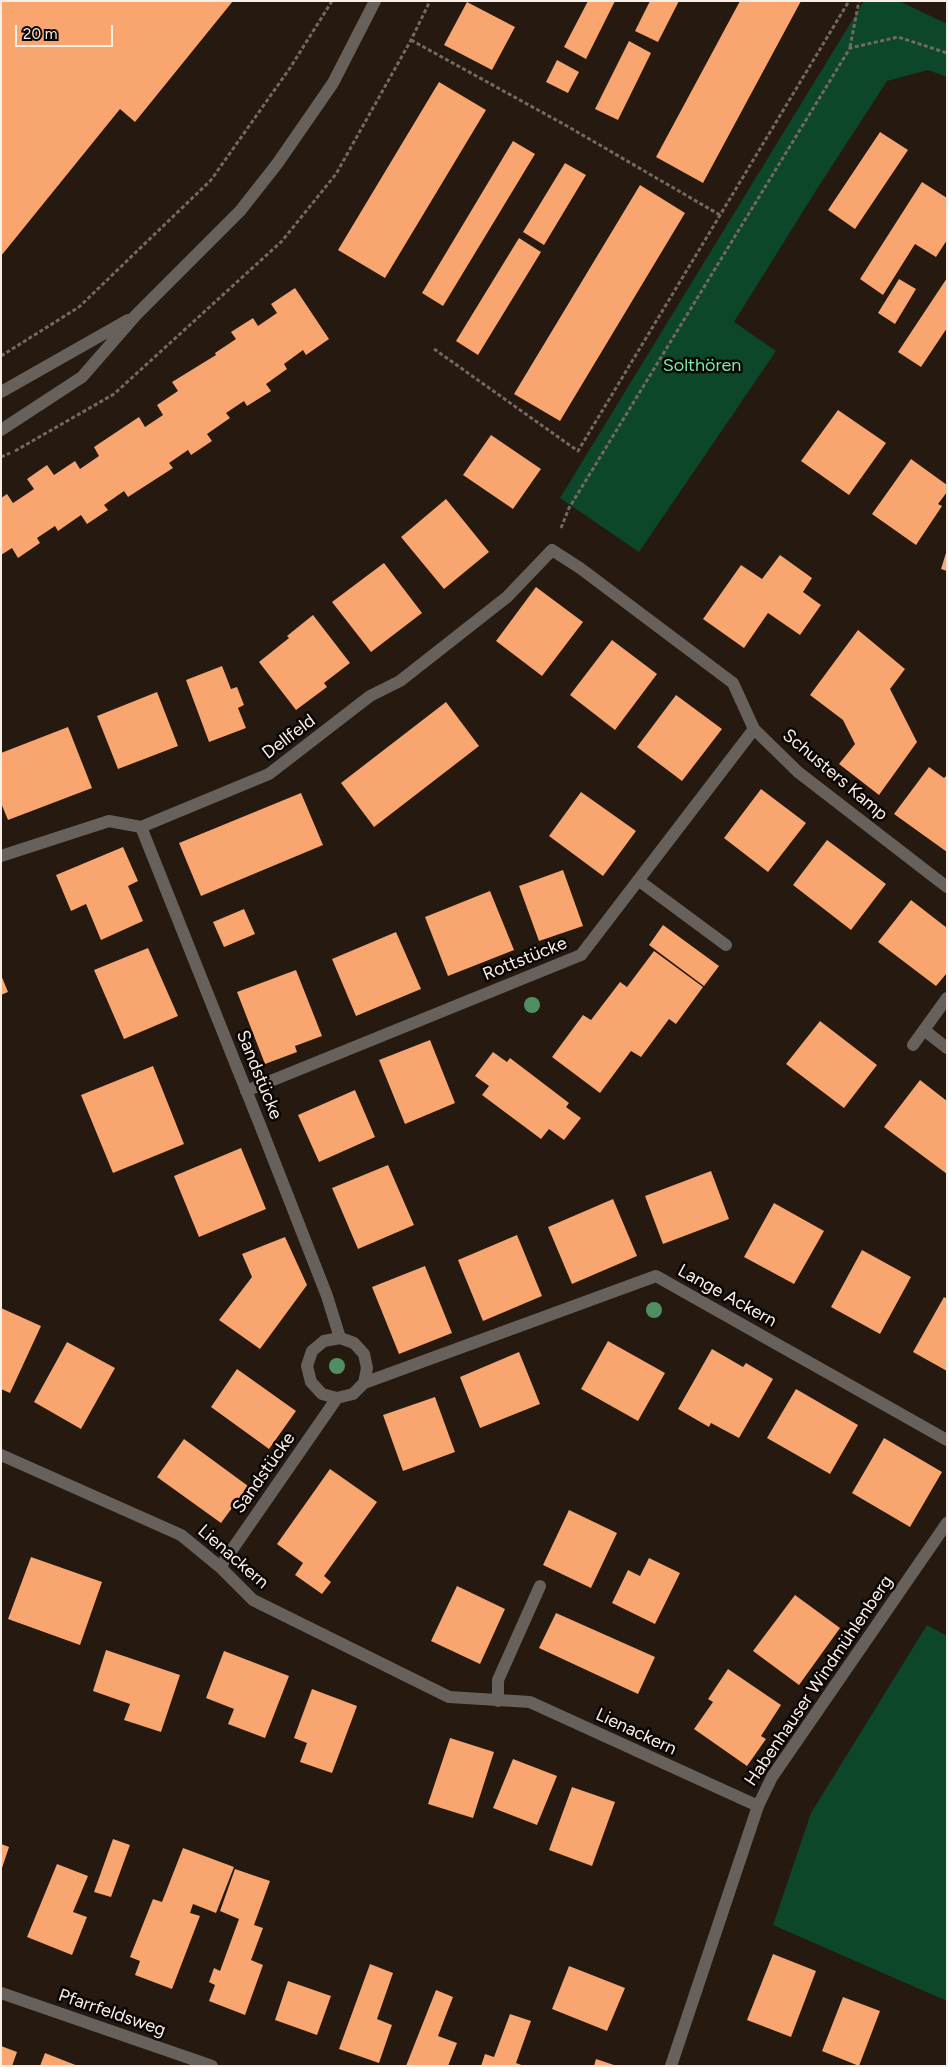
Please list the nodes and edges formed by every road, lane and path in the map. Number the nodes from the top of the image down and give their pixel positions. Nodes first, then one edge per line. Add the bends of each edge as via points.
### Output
1 (332, 1) edge
2 (375, 1) edge
3 (430, 1) edge
4 (849, 1) edge
5 (859, 1) edge
6 (411, 40) junction
7 (850, 48) junction
8 (947, 53) edge
9 (720, 215) junction
10 (136, 315) junction
11 (434, 349) dead end
12 (1, 356) edge
13 (1, 392) edge
14 (1, 430) edge
15 (1, 457) edge
16 (552, 550) junction
17 (754, 729) junction
18 (141, 827) junction
19 (1, 856) edge
20 (638, 880) junction
21 (947, 887) edge
22 (726, 945) dead end
23 (947, 998) edge
24 (924, 1030) junction
25 (914, 1045) dead end
26 (947, 1048) edge
27 (246, 1091) junction
28 (340, 1338) junction
29 (364, 1382) junction
30 (337, 1398) junction
31 (947, 1440) edge
32 (1, 1455) edge
33 (947, 1523) edge
34 (220, 1567) junction
35 (540, 1586) dead end
36 (498, 1701) junction
37 (758, 1806) junction
38 (1, 1993) edge
39 (212, 2066) edge
40 (671, 2066) edge

1 - 12 path via 290,68 211,180 79,307
2 - 10 street via 333,83 277,164 225,228
3 - 6 path
4 - 9 path
5 - 7 path
6 - 9 path
6 - 15 path via 336,174 276,246 114,394
7 - 8 path via 898,37
7 - 16 path via 569,508
9 - 11 path via 578,451
10 - 13 street
10 - 14 street via 82,376
16 - 17 street, Schusters Kamp via 733,683
16 - 18 street, Dellfeld via 507,597 400,681 370,696 269,774
17 - 20 street, Rottstücke
17 - 21 street, Schusters Kamp via 798,772
18 - 19 street via 109,821
18 - 27 street, Sandstücke
20 - 22 street
20 - 27 street, Rottstücke via 581,955
23 - 24 street
24 - 25 street
24 - 26 street
27 - 28 street, Sandstücke via 327,1296
28 - 29 street via 354,1343 364,1354 368,1368
28 - 30 street via 324,1341 312,1351 307,1366 311,1382 322,1394
29 - 30 street via 353,1394
29 - 31 street, Lange Ackern via 656,1276
30 - 34 street, Sandstücke
32 - 34 street, Lienackern via 181,1535
33 - 37 street, Habenhauser Windmühlenberg via 772,1777
34 - 36 street, Lienackern via 253,1600 449,1697
35 - 36 street via 498,1680
36 - 37 street, Lienackern via 530,1702
37 - 40 street, Habenhauser Windmühlenberg
38 - 39 street, Pfarrfeldsweg

